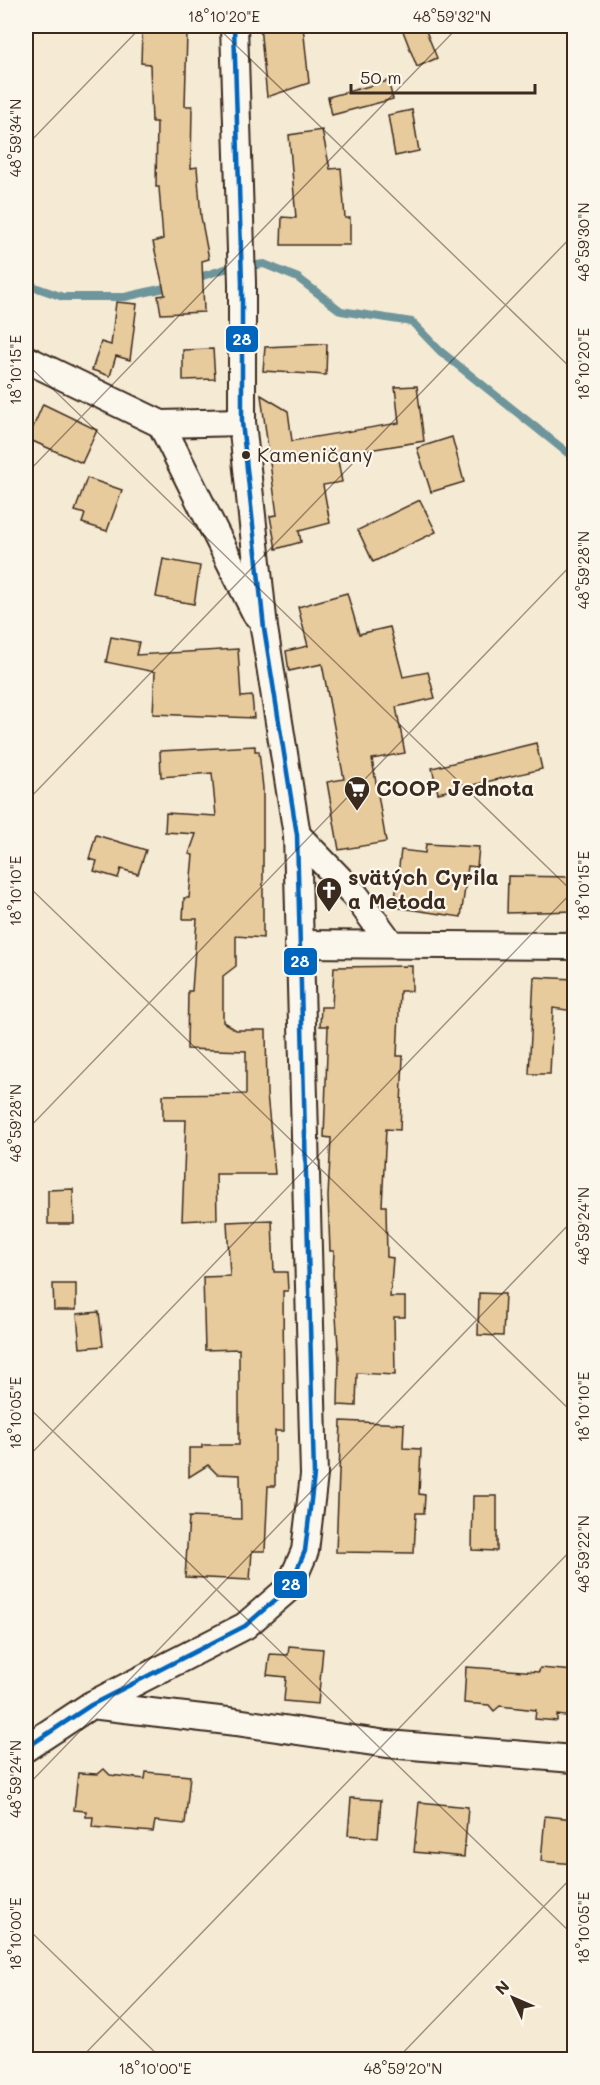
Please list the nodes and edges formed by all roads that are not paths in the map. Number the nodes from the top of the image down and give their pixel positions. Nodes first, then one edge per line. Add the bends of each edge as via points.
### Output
1 (234, 26) edge
2 (26, 359) edge
3 (242, 422) junction
4 (161, 424) junction
5 (264, 628) junction
6 (297, 834) junction
7 (298, 944) junction
8 (392, 944) junction
9 (574, 946) edge
10 (92, 1705) junction
11 (26, 1748) edge
12 (574, 1759) edge

1 - 3 street
2 - 4 street
3 - 4 street
3 - 5 street
4 - 5 street
5 - 6 street
6 - 7 street
6 - 8 street via 356,896
7 - 8 street
7 - 10 street via 314,1475 304,1551 289,1588 246,1626
8 - 9 street
10 - 11 street
10 - 12 street via 387,1744

